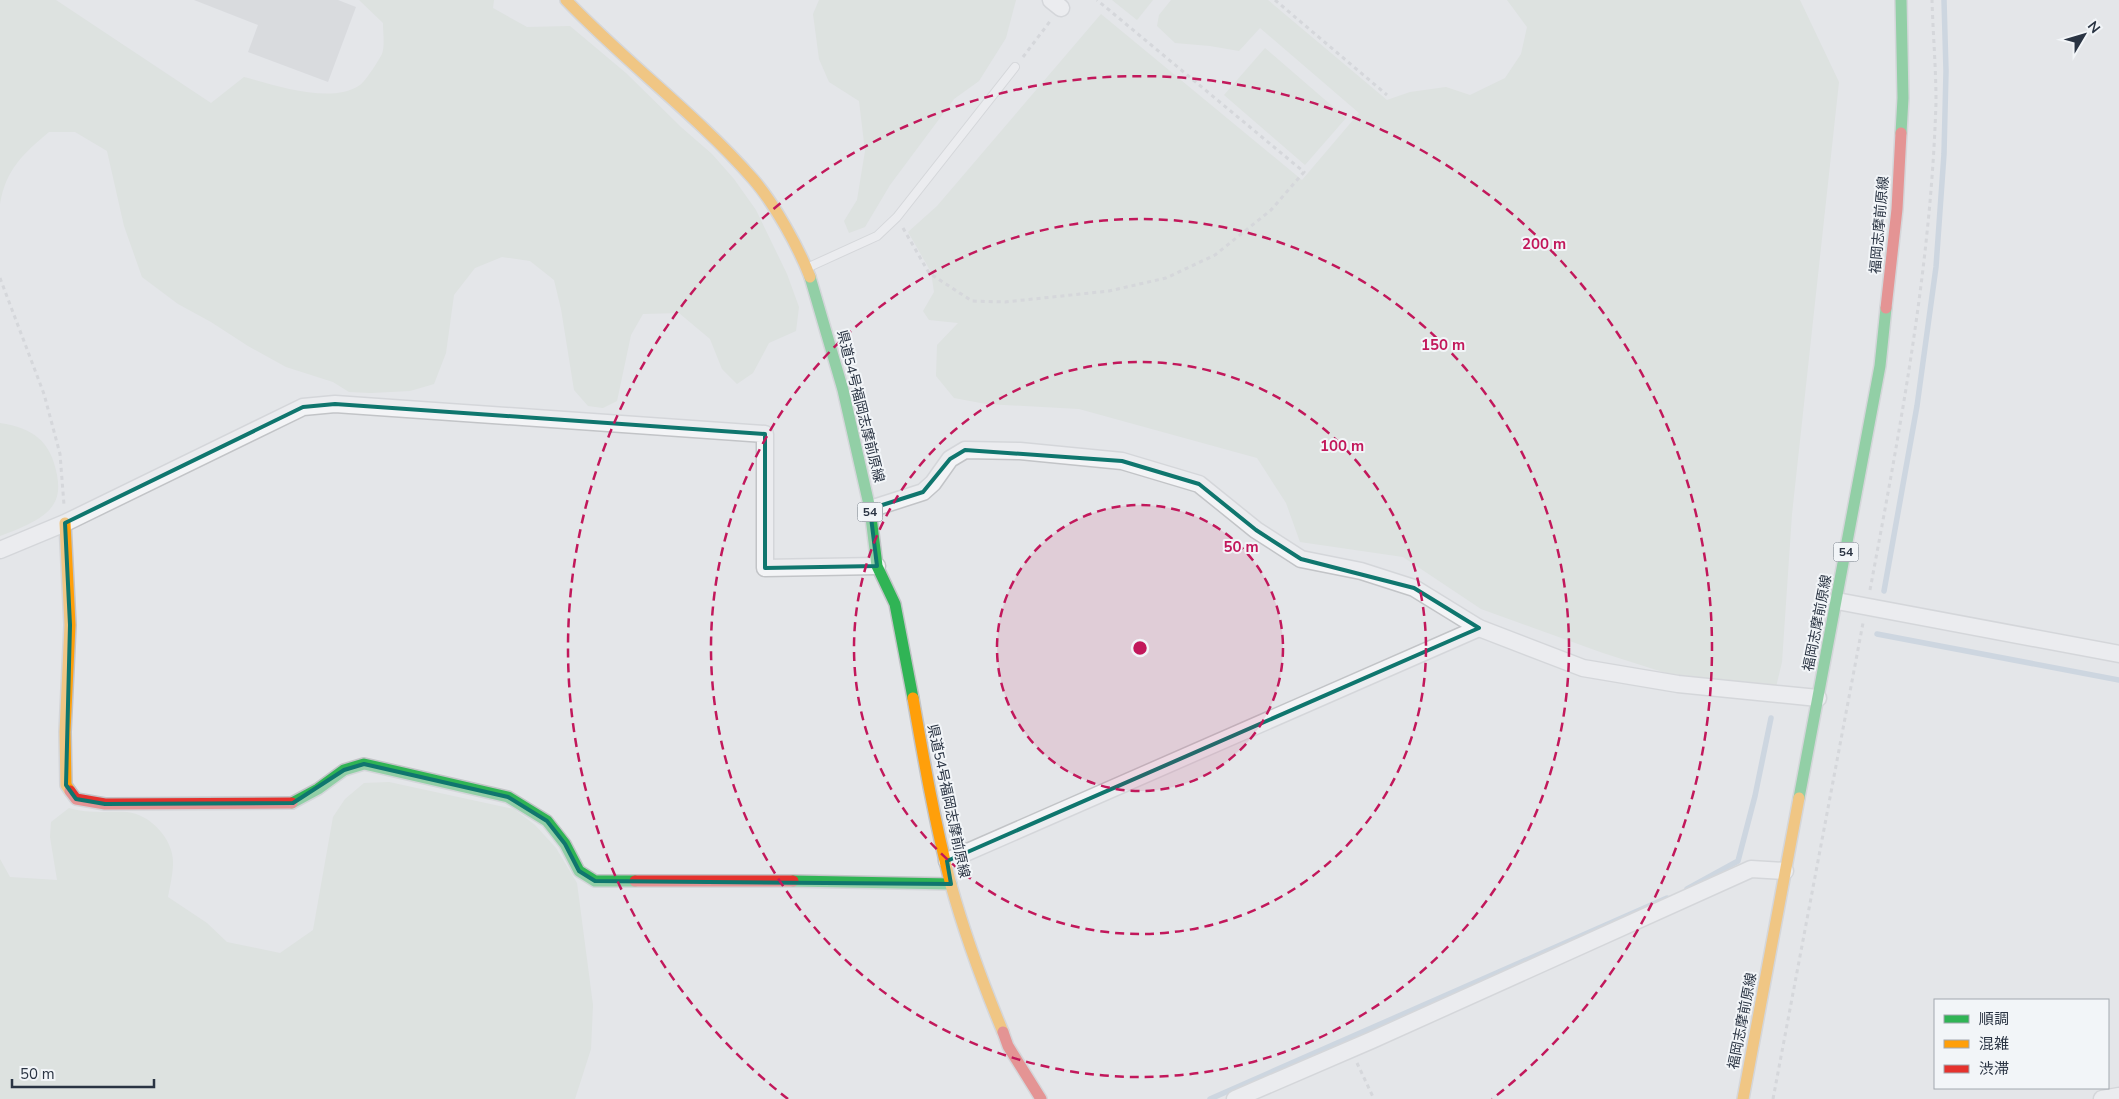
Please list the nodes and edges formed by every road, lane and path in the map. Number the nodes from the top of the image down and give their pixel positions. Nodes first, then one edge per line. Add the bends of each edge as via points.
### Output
1 (1097, 0) edge
2 (1275, 0) edge
3 (1901, 0) edge
4 (1932, 0) edge
5 (572, 2) edge
6 (1056, 4) edge
7 (1015, 67) joint
8 (1387, 95) dead end
9 (897, 217) junction
10 (807, 268) junction
11 (0, 278) edge
12 (870, 509) junction
13 (65, 523) junction
14 (0, 550) edge
15 (878, 566) junction
16 (1837, 600) junction
17 (1867, 605) junction
18 (1479, 628) junction
19 (2119, 654) edge
20 (1818, 698) junction
21 (947, 861) junction
22 (1786, 871) junction
23 (951, 884) junction
24 (1351, 1049) junction
25 (2119, 1096) edge
26 (1040, 1099) edge
27 (1235, 1099) edge
28 (1374, 1099) edge
29 (1743, 1099) edge
30 (1773, 1099) edge
31 (2102, 1099) edge

1 - 9 path via 1304,172 1271,210 1215,255 1166,278 1108,291 1005,302 972,301 929,273
2 - 8 path
3 - 16 main road, 福岡志摩前原線 / 54 via 1903,98 1894,248 1880,366
4 - 17 path via 1936,102 1925,254 1902,421
5 - 10 main road, 県道54号福岡志摩前原線 / 54 via 754,180
6 - 7 path
7 - 9 lane
9 - 10 lane via 877,236
10 - 12 main road, 県道54号福岡志摩前原線 / 54 via 831,346
11 - 13 path via 51,420 60,454
12 - 15 main road, 県道54号福岡志摩前原線 / 54
12 - 18 street via 923,492 950,459 965,450 1020,451 1122,461 1200,484 1256,530 1301,559 1361,571 1414,588
13 - 14 street
13 - 15 street via 303,407 334,404 765,434 766,568
13 - 23 main road via 70,626 66,785 76,799 105,804 293,803 344,770 364,764 508,797 546,821 565,844 579,871 595,881
15 - 21 main road, 県道54号福岡志摩前原線 / 54 via 895,604 930,791
16 - 17 street
16 - 20 main road, 福岡志摩前原線 / 54
17 - 19 street
17 - 30 path
18 - 20 street via 1583,668 1678,684
18 - 21 street
20 - 22 main road, 福岡志摩前原線 / 54
21 - 23 main road, 県道54号福岡志摩前原線 / 54
22 - 24 street via 1751,869
22 - 29 main road, 福岡志摩前原線 / 54
23 - 26 main road, 県道54号福岡志摩前原線 / 54 via 976,966 1008,1046
24 - 27 street
24 - 28 path
25 - 31 street

